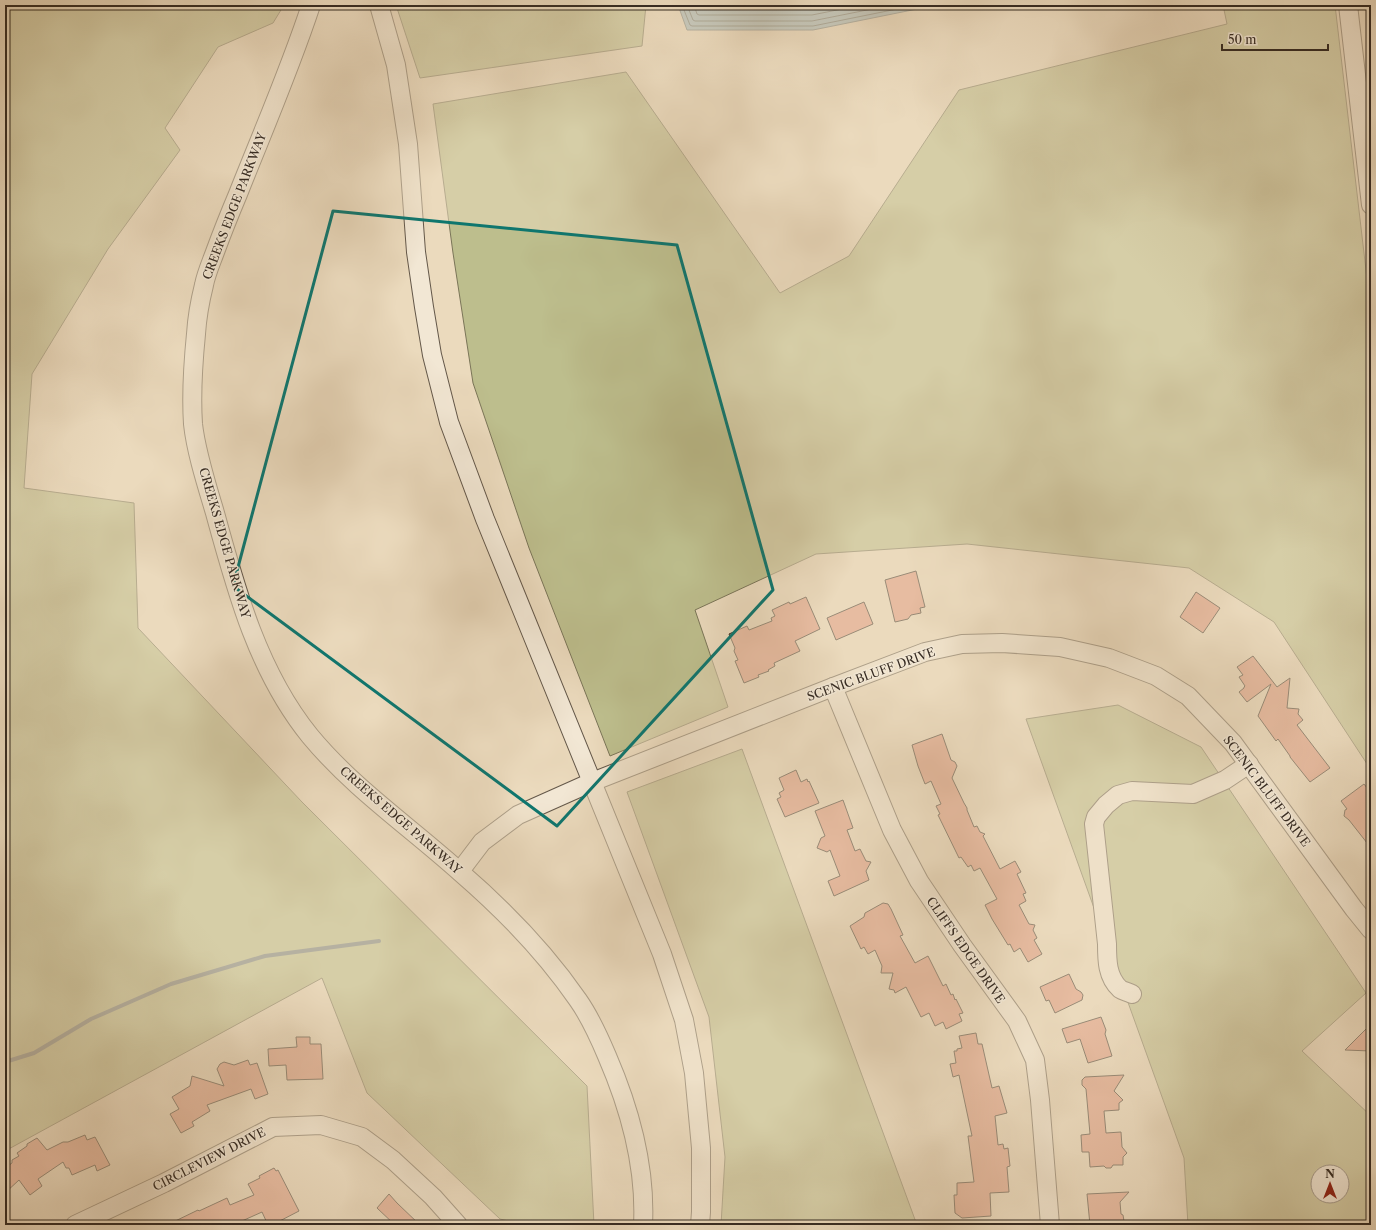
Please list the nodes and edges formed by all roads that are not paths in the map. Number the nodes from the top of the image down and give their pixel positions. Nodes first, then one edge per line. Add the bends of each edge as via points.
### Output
1 (311, 5) edge
2 (379, 5) edge
3 (1348, 5) edge
4 (1371, 205) edge
5 (833, 687) junction
6 (1249, 764) junction
7 (592, 782) junction
8 (460, 872) junction
9 (1371, 930) edge
10 (1132, 994) dead end
11 (75, 1225) edge
12 (458, 1225) edge
13 (643, 1225) edge
14 (700, 1225) edge
15 (1050, 1225) edge

1 - 8 street, CREEKS EDGE PARKWAY via 299,43 204,282 196,329 192,379 194,427 203,470 241,603 259,649 282,696 310,735 346,775
2 - 7 street via 396,65 408,144 416,252 424,307 432,355 449,422 485,520
3 - 4 street
5 - 6 street, SCENIC BLUFF DRIVE via 925,652 962,644 1002,643 1060,647 1109,658 1156,676 1188,696 1233,742
5 - 7 street, SCENIC BLUFF DRIVE
5 - 15 street, CLIFFS EDGE DRIVE via 892,830 919,881 1017,1021 1035,1060
6 - 9 street, SCENIC BLUFF DRIVE
6 - 10 street via 1225,780 1193,794 1132,791 1118,795 1106,804 1096,817 1094,824 1107,962 1110,974 1121,989
7 - 8 street, SCENIC BLUFF DRIVE via 518,815 482,842
7 - 14 street via 662,954 684,1020 694,1073 701,1148
8 - 13 street, CREEKS EDGE PARKWAY via 515,922 547,959 580,1003 600,1041 621,1088 633,1127 642,1174
11 - 12 street, CIRCLEVIEW DRIVE via 273,1127 321,1125 362,1137 393,1160 433,1197

